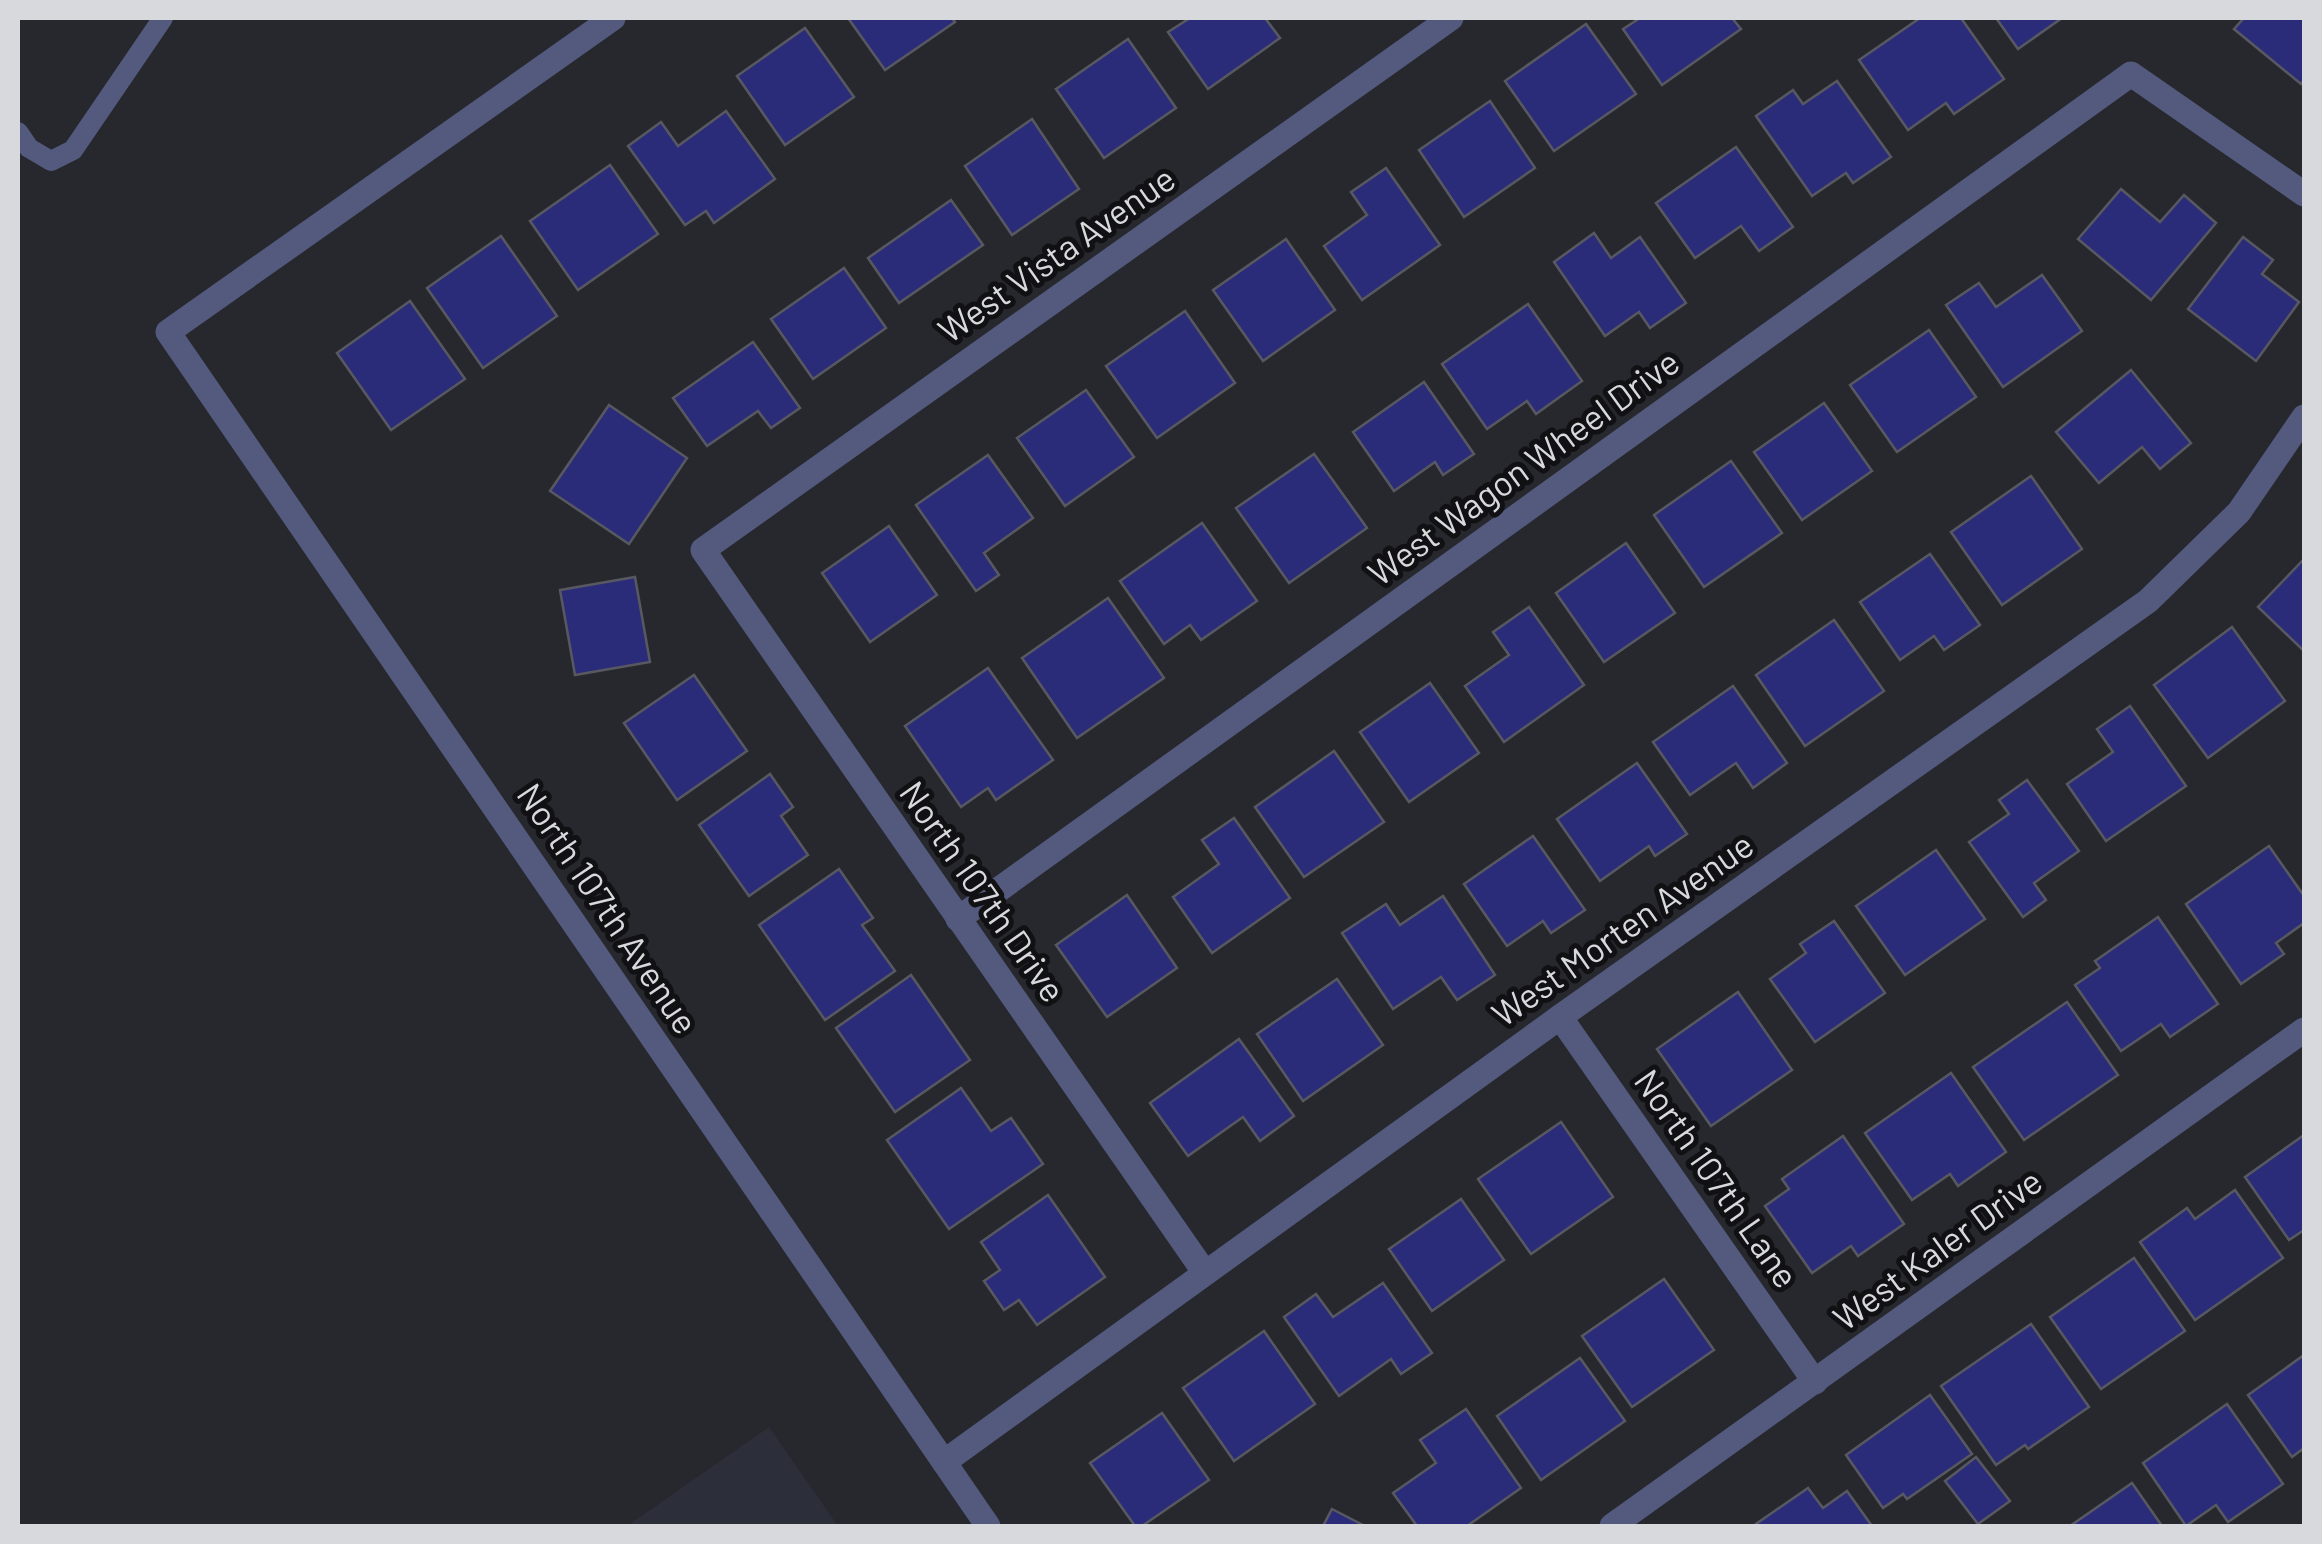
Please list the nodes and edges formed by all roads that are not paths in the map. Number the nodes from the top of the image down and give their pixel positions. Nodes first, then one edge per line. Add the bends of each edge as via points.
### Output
1 (164, 18) edge
2 (613, 18) edge
3 (1451, 18) edge
4 (18, 132) edge
5 (2304, 194) edge
6 (2304, 417) edge
7 (703, 550) joint
8 (958, 919) junction
9 (1560, 1017) junction
10 (2304, 1030) edge
11 (1205, 1273) junction
12 (1815, 1382) junction
13 (944, 1462) junction
14 (988, 1526) edge
15 (1612, 1526) edge

1 - 4 lane via 73,150 51,161
2 - 13 street, North 107th Avenue via 168,332
3 - 7 street, West Vista Avenue
5 - 8 street, West Wagon Wheel Drive via 2131,74
6 - 9 street, West Morten Avenue via 2239,512 2148,601
7 - 8 street, North 107th Drive
8 - 11 street, North 107th Drive
9 - 11 street, West Morten Avenue
9 - 12 street, North 107th Lane
10 - 12 street, West Kaler Drive
11 - 13 street, West Morten Avenue
12 - 15 street, West Kaler Drive
13 - 14 street, North 107th Avenue

